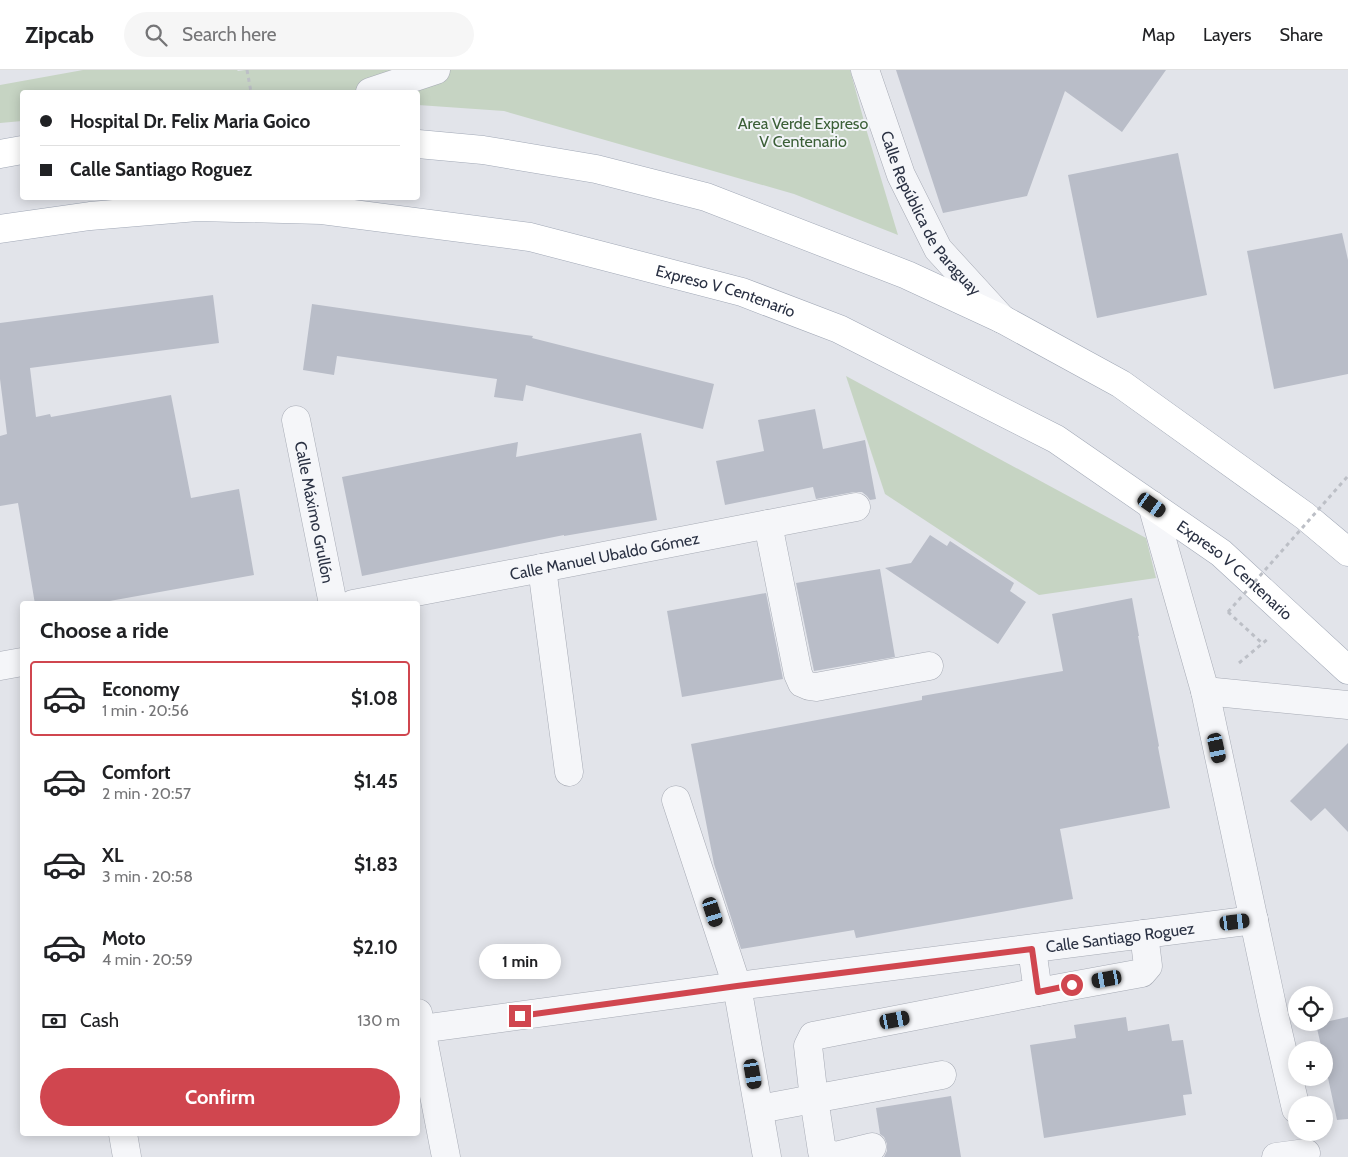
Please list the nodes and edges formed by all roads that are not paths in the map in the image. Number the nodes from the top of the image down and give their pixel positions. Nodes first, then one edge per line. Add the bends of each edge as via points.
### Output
1 (436, 70) edge
2 (865, 70) edge
3 (376, 90) edge
4 (420, 144) edge
5 (20, 150) edge
6 (0, 154) edge
7 (0, 229) edge
8 (1002, 319) junction
9 (296, 420) dead end
10 (1152, 505) junction
11 (856, 507) dead end
12 (768, 524) junction
13 (1348, 552) edge
14 (542, 568) junction
15 (333, 601) edge
16 (369, 601) edge
17 (20, 662) edge
18 (0, 666) edge
19 (929, 666) dead end
20 (1348, 670) edge
21 (1205, 691) junction
22 (1348, 705) edge
23 (569, 772) dead end
24 (676, 800) dead end
25 (1254, 920) junction
26 (1144, 934) junction
27 (1032, 949) junction
28 (737, 986) junction
29 (1038, 992) junction
30 (420, 1021) edge
31 (420, 1026) edge
32 (942, 1075) dead end
33 (1293, 1096) edge
34 (814, 1099) junction
35 (759, 1109) junction
36 (123, 1136) edge
37 (872, 1147) dead end
38 (1305, 1147) edge
39 (127, 1157) edge
40 (446, 1157) edge
41 (767, 1157) edge
42 (1276, 1157) edge

1 - 3 street
2 - 8 street, Calle República de Paraguay via 901,175 938,249
4 - 8 main road via 483,150 596,169 706,198 907,275
5 - 6 main road
7 - 10 main road, Expreso V Centenario via 90,216 197,207 322,210 530,237 742,292 839,329 1056,439
8 - 13 main road via 1121,384 1305,516
9 - 15 street, Calle Máximo Grullón
10 - 20 main road, Expreso V Centenario via 1221,553
10 - 21 street
11 - 12 street, Calle Manuel Ubaldo Gómez
12 - 14 street, Calle Manuel Ubaldo Gómez
12 - 19 street via 802,683 816,687
14 - 16 street, Calle Manuel Ubaldo Gómez
14 - 23 street
17 - 18 street
21 - 22 street
21 - 25 street
24 - 28 street
25 - 26 street, Calle Santiago Roguez
25 - 33 street
26 - 27 street, Calle Santiago Roguez
26 - 29 street via 1148,966 1142,973
27 - 28 street, Calle Santiago Roguez
27 - 29 street
28 - 30 street, Calle Santiago Roguez
28 - 35 street
29 - 34 street via 813,1036 808,1046
31 - 40 street
32 - 34 street
34 - 35 street
34 - 37 street via 822,1151 834,1156
35 - 41 street
36 - 39 street
38 - 42 street

